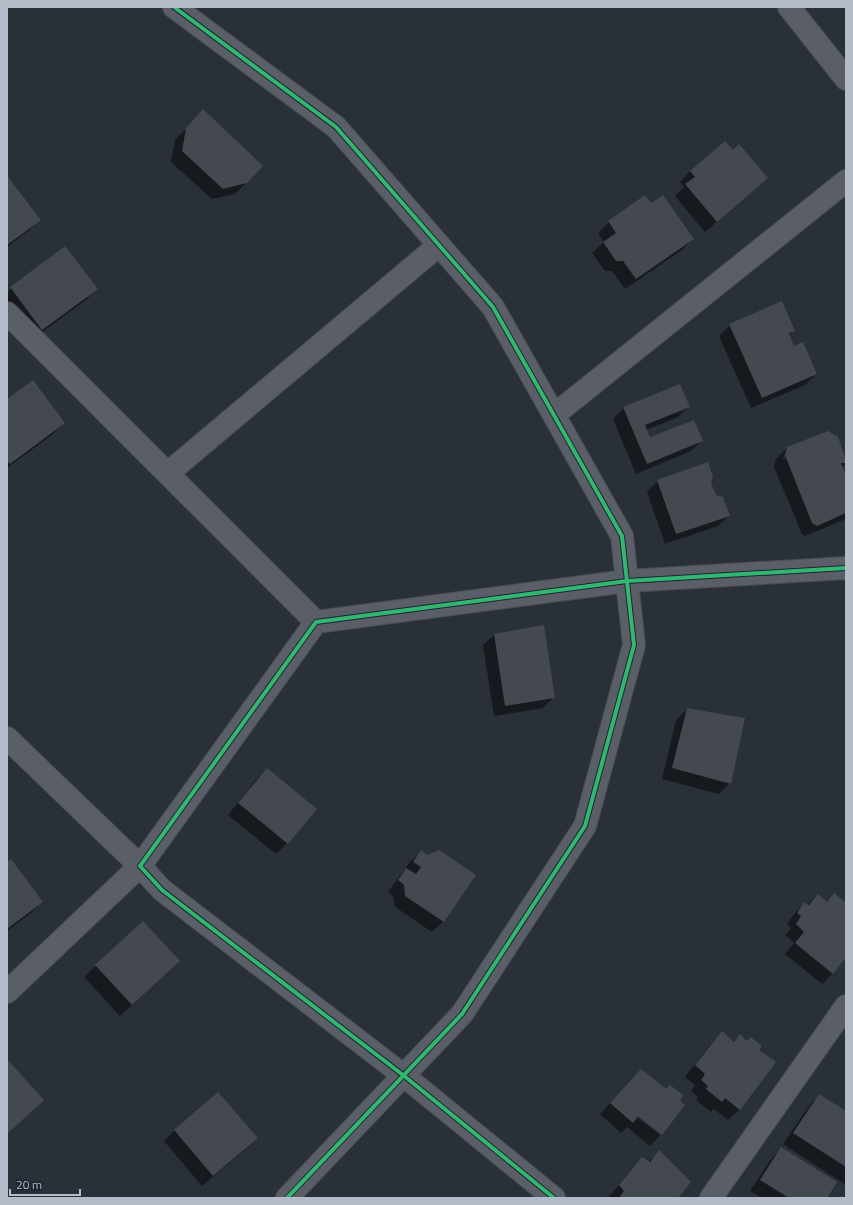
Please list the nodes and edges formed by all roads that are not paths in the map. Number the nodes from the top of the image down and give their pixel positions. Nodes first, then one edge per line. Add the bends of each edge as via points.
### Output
1 (174, 7) edge
2 (788, 7) edge
3 (846, 79) edge
4 (846, 180) edge
5 (439, 245) junction
6 (7, 313) edge
7 (554, 415) junction
8 (168, 473) junction
9 (846, 568) edge
10 (627, 581) junction
11 (316, 622) junction
12 (7, 738) edge
13 (140, 866) junction
14 (7, 992) edge
15 (846, 1006) edge
16 (403, 1075) junction
17 (287, 1198) edge
18 (554, 1198) edge
19 (711, 1198) edge

1 - 5 street via 336,126
2 - 3 street
4 - 7 street
5 - 7 street via 493,307
5 - 8 street
6 - 8 street
7 - 10 street via 622,536
8 - 11 street
9 - 10 street
10 - 11 street
10 - 16 street via 634,645 585,826 462,1014
11 - 13 street
12 - 13 street
13 - 14 street
13 - 16 street via 162,890
15 - 19 street
16 - 17 street
16 - 18 street

